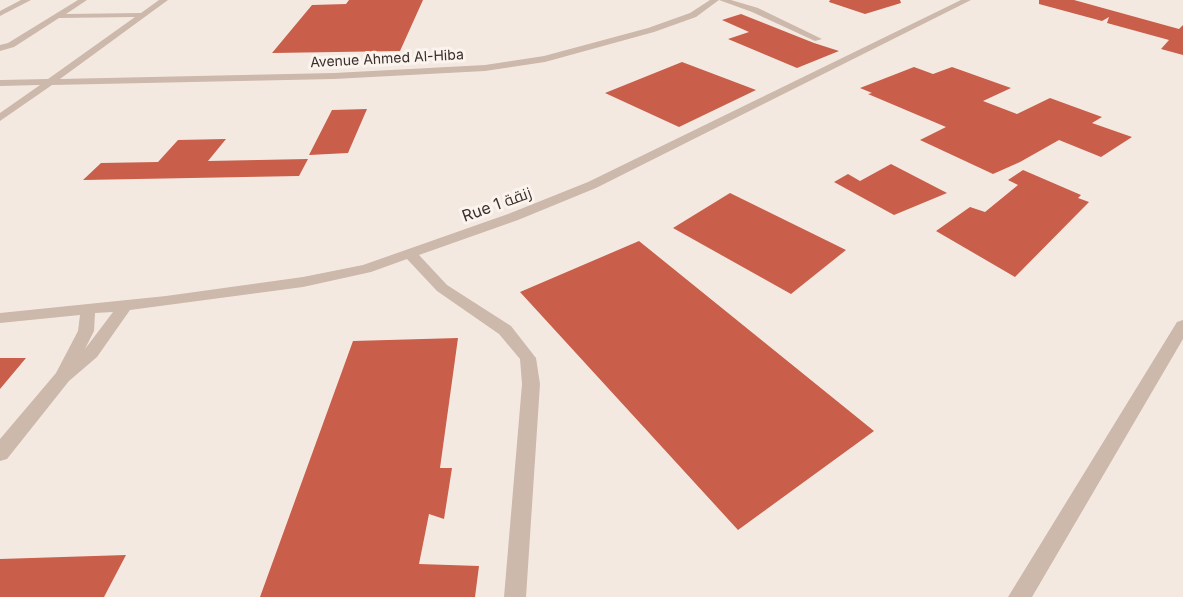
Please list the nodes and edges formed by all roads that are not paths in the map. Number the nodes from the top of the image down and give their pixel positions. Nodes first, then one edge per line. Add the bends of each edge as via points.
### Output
1 (27, 0) edge
2 (83, 0) edge
3 (164, 0) edge
4 (715, 0) edge
5 (723, 0) edge
6 (967, 0) edge
7 (0, 14) edge
8 (143, 15) junction
9 (60, 16) junction
10 (818, 39) dead end
11 (2, 46) edge
12 (48, 82) junction
13 (0, 83) edge
14 (0, 118) edge
15 (410, 254) junction
16 (125, 306) junction
17 (88, 310) junction
18 (0, 318) edge
19 (1183, 326) edge
20 (63, 376) junction
21 (0, 453) edge
22 (515, 597) edge
23 (1019, 597) edge

1 - 7 street
2 - 9 street
3 - 8 street
4 - 12 street, Avenue Ahmed Al-Hiba via 678,22 545,59 512,64 395,74
5 - 10 street
6 - 15 street, Rue 1 زنقة via 609,178
8 - 9 street
8 - 12 street
9 - 11 street
12 - 13 street, Avenue Ahmed Al-Hiba
12 - 14 street
15 - 16 street, Rue 1 زنقة via 312,281
15 - 22 street via 442,288 505,330 528,358 531,384
16 - 17 street, Rue 1 زنقة
16 - 20 street via 91,353
17 - 18 street, Rue 1 زنقة
17 - 20 street via 86,331
19 - 23 street
20 - 21 street

